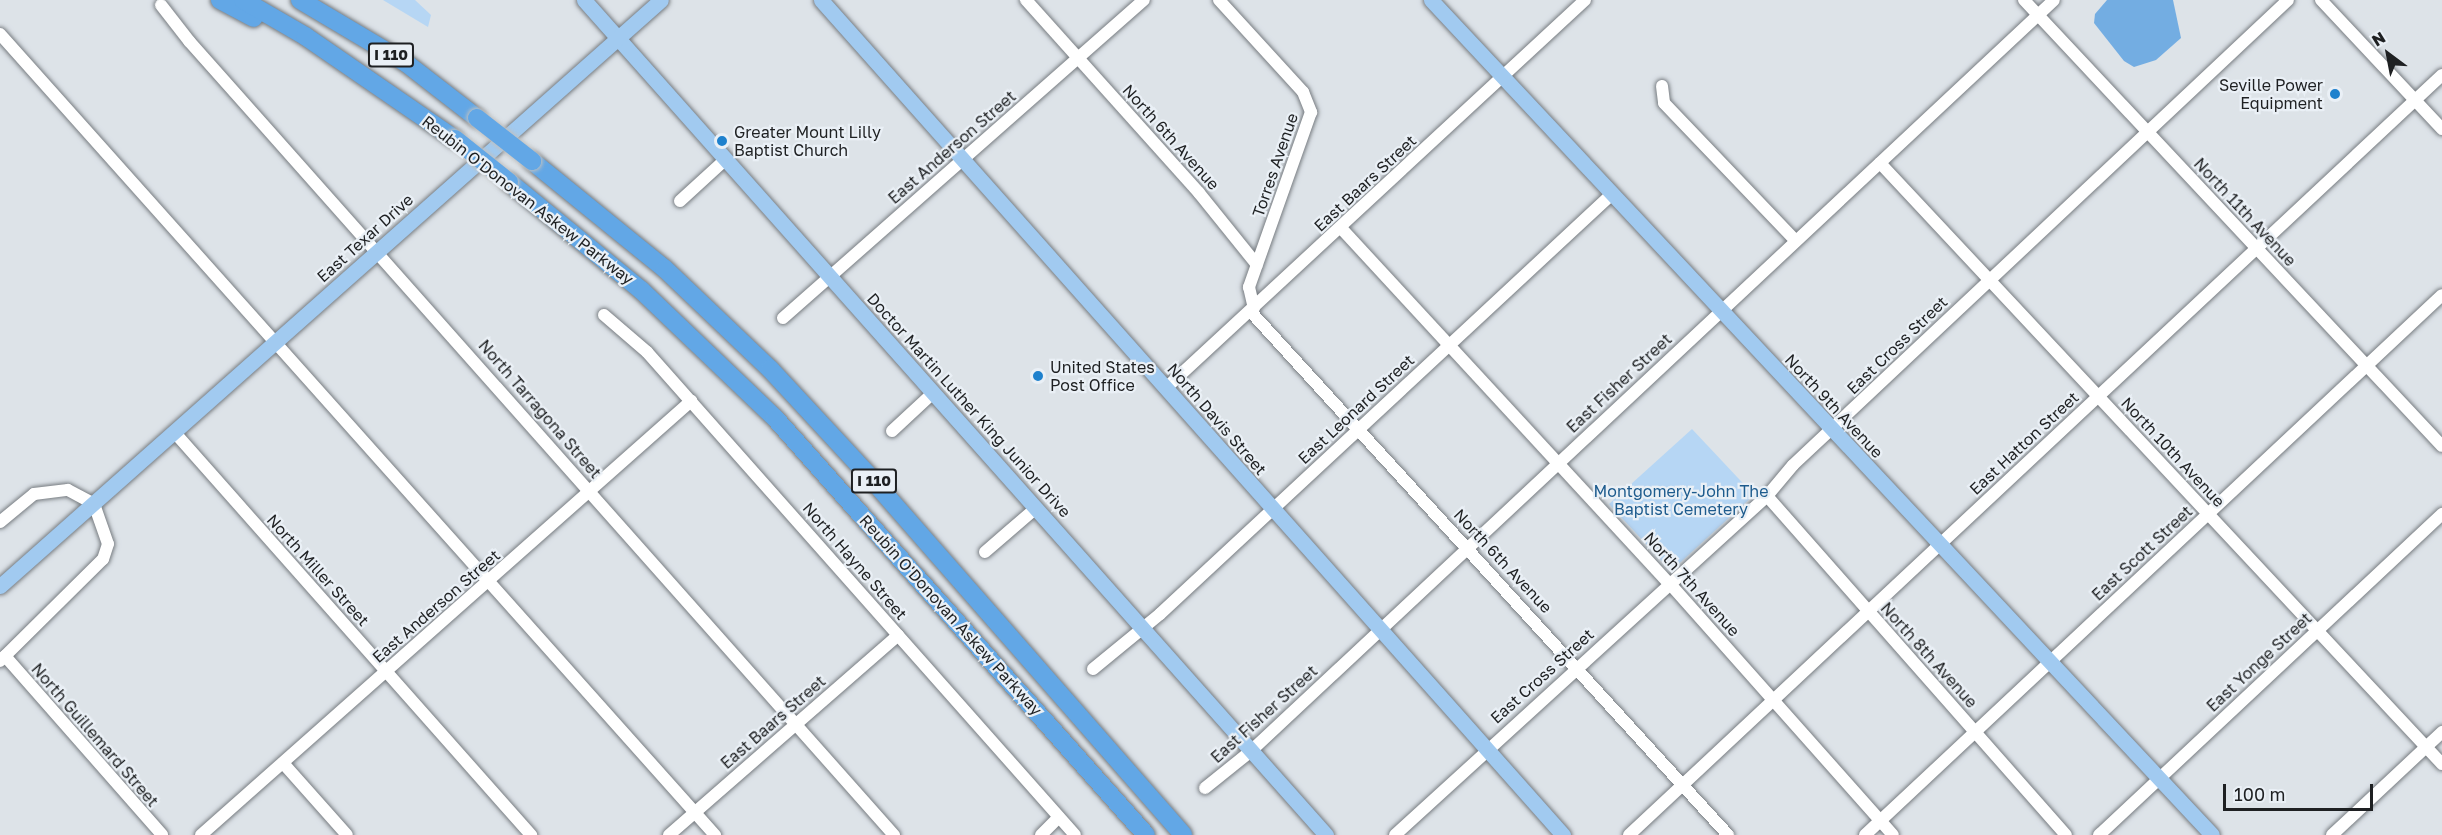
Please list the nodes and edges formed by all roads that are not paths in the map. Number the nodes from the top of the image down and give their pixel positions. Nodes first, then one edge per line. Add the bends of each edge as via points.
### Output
1 (220, 0) edge
2 (243, 0) edge
3 (300, 0) edge
4 (584, 0) edge
5 (662, 0) edge
6 (821, 0) edge
7 (1026, 0) edge
8 (1144, 0) edge
9 (1219, 0) edge
10 (1431, 0) edge
11 (1585, 0) edge
12 (2024, 0) edge
13 (2054, 0) edge
14 (2288, 0) edge
15 (2321, 0) edge
16 (161, 5) dead end
17 (2038, 15) junction
18 (0, 34) edge
19 (618, 38) junction
20 (1078, 58) junction
21 (2442, 75) edge
22 (367, 78) junction
23 (1502, 78) junction
24 (1662, 86) dead end
25 (2415, 100) junction
26 (2442, 129) edge
27 (2147, 132) junction
28 (726, 159) junction
29 (963, 159) junction
30 (1880, 163) junction
31 (1612, 194) junction
32 (680, 201) dead end
33 (1341, 228) junction
34 (1795, 240) junction
35 (2257, 248) junction
36 (378, 251) junction
37 (1257, 265) junction
38 (831, 276) junction
39 (1989, 280) junction
40 (2442, 295) edge
41 (1252, 310) junction
42 (1721, 311) junction
43 (604, 315) dead end
44 (783, 318) dead end
45 (275, 343) junction
46 (1450, 344) junction
47 (2367, 365) junction
48 (1166, 388) junction
49 (933, 393) junction
50 (2098, 396) junction
51 (691, 401) junction
52 (1358, 429) junction
53 (1832, 430) junction
54 (892, 431) dead end
55 (176, 434) junction
56 (2442, 446) edge
57 (1559, 462) junction
58 (590, 491) junction
59 (1767, 496) junction
60 (94, 504) junction
61 (1036, 507) junction
62 (1273, 510) junction
63 (2208, 514) junction
64 (2442, 514) edge
65 (0, 522) edge
66 (1940, 544) junction
67 (1468, 547) junction
68 (985, 552) dead end
69 (489, 581) junction
70 (1671, 585) junction
71 (0, 586) edge
72 (1868, 611) junction
73 (1143, 628) junction
74 (1380, 629) junction
75 (2317, 631) junction
76 (898, 635) junction
77 (2, 658) edge
78 (2049, 662) junction
79 (1578, 667) junction
80 (1093, 669) dead end
81 (387, 671) junction
82 (1774, 699) junction
83 (797, 724) junction
84 (1976, 732) junction
85 (2442, 732) edge
86 (2426, 747) junction
87 (1486, 749) junction
88 (1251, 751) junction
89 (283, 763) junction
90 (2442, 764) edge
91 (2159, 778) junction
92 (1683, 784) junction
93 (1205, 788) dead end
94 (695, 812) junction
95 (1059, 817) junction
96 (1880, 821) junction
97 (162, 835) edge
98 (201, 835) edge
99 (347, 835) edge
100 (531, 835) edge
101 (669, 835) edge
102 (715, 835) edge
103 (894, 835) edge
104 (1041, 835) edge
105 (1075, 835) edge
106 (1146, 835) edge
107 (1183, 835) edge
108 (1326, 835) edge
109 (1395, 835) edge
110 (1563, 835) edge
111 (1629, 835) edge
112 (1728, 835) edge
113 (1865, 835) edge
114 (1893, 835) edge
115 (2066, 835) edge
116 (2099, 835) edge
117 (2212, 835) edge
118 (2332, 835) edge

1 - 22 highway
2 - 22 highway, Reubin O'Donovan Askew Parkway / I 110
3 - 107 highway, Reubin O'Donovan Askew Parkway / I 110, bridge via 406,63 665,269 770,369 869,476
4 - 19 main road, Doctor Martin Luther King Junior Drive
5 - 19 main road, East Texar Drive
6 - 29 main road, North Davis Street
7 - 20 street, North 6th Avenue
8 - 20 street, East Anderson Street
9 - 37 street, Torres Avenue via 1303,92 1311,112
10 - 23 main road, North 9th Avenue
11 - 23 street, East Baars Street
12 - 17 street, North 11th Avenue
13 - 17 street, East Fisher Street
14 - 27 street, East Cross Street
15 - 25 street
16 - 36 street, North Tarragona Street
17 - 27 street, North 11th Avenue
17 - 30 street, East Fisher Street
18 - 45 street
19 - 28 main road, Doctor Martin Luther King Junior Drive
19 - 36 main road, East Texar Drive
20 - 29 street, East Anderson Street
20 - 37 street, North 6th Avenue via 1199,193
21 - 25 street, East Hatton Street
22 - 106 highway, Reubin O'Donovan Askew Parkway / I 110, bridge via 455,139 641,290 775,418
23 - 31 main road, North 9th Avenue
23 - 33 street, East Baars Street
24 - 34 street via 1664,103
25 - 26 street
25 - 35 street, East Hatton Street
27 - 35 street, North 11th Avenue
27 - 39 street, East Cross Street
28 - 32 street
28 - 38 main road, Doctor Martin Luther King Junior Drive
29 - 38 street, East Anderson Street
29 - 48 main road, North Davis Street
30 - 34 street, East Fisher Street
30 - 39 street, North 10th Avenue
31 - 42 main road, North 9th Avenue
31 - 46 street, East Leonard Street
33 - 41 street, East Baars Street
33 - 46 street, North 7th Avenue
34 - 42 street, East Fisher Street
35 - 47 street, North 11th Avenue
35 - 50 street, East Hatton Street
36 - 45 main road, East Texar Drive
36 - 58 street, North Tarragona Street
37 - 41 street via 1248,295
38 - 44 street, East Anderson Street
38 - 49 main road, Doctor Martin Luther King Junior Drive
39 - 50 street, North 10th Avenue
39 - 53 street, East Cross Street
40 - 47 street, East Scott Street
41 - 48 street, East Baars Street
41 - 52 street, North 6th Avenue
42 - 53 main road, North 9th Avenue
42 - 57 street, East Fisher Street
43 - 51 street, North Hayne Street via 648,352
45 - 55 main road, East Texar Drive
45 - 69 street
46 - 52 street, East Leonard Street
46 - 57 street, North 7th Avenue
47 - 56 street, North 11th Avenue
47 - 63 street, East Scott Street
48 - 62 main road, North Davis Street
49 - 54 street
49 - 61 main road, Doctor Martin Luther King Junior Drive
50 - 63 street, North 10th Avenue
50 - 66 street, East Hatton Street
51 - 58 street, East Anderson Street
51 - 76 street, North Hayne Street
52 - 62 street, East Leonard Street
52 - 67 street, North 6th Avenue
53 - 59 street, East Cross Street via 1793,465
53 - 66 main road, North 9th Avenue
55 - 60 main road, East Texar Drive
55 - 81 street, North Miller Street
57 - 67 street, East Fisher Street
57 - 70 street, North 7th Avenue
58 - 69 street, East Anderson Street
58 - 83 street, North Tarragona Street
59 - 70 street, East Cross Street
59 - 72 street, North 8th Avenue
60 - 65 street via 68,490 42,491
60 - 71 main road, East Texar Drive
60 - 77 street via 108,536 103,559
61 - 68 street
61 - 73 main road, Doctor Martin Luther King Junior Drive
62 - 73 street, East Leonard Street
62 - 74 main road, North Davis Street
63 - 75 street, North 10th Avenue
63 - 78 street, East Scott Street
64 - 75 street, East Yonge Street
66 - 72 street, East Hatton Street
66 - 78 main road, North 9th Avenue
67 - 74 street, East Fisher Street
67 - 79 street, North 6th Avenue
69 - 81 street, East Anderson Street
69 - 94 street
70 - 79 street, East Cross Street
70 - 82 street, North 7th Avenue
72 - 82 street, East Hatton Street
72 - 84 street, North 8th Avenue
73 - 80 street, East Leonard Street
73 - 88 main road, Doctor Martin Luther King Junior Drive
74 - 87 main road, North Davis Street
74 - 88 street, East Fisher Street
75 - 86 street, North 10th Avenue
75 - 91 street, East Yonge Street
76 - 83 street, East Baars Street
76 - 95 street, North Hayne Street
77 - 97 street, North Guillemard Street
78 - 84 street, East Scott Street
78 - 91 main road, North 9th Avenue
79 - 87 street, East Cross Street
79 - 92 street, North 6th Avenue
81 - 89 street, East Anderson Street
81 - 100 street, North Miller Street
82 - 92 street, East Hatton Street
82 - 96 street, North 7th Avenue
83 - 94 street, East Baars Street
83 - 103 street, North Tarragona Street
84 - 96 street, East Scott Street
84 - 115 street, North 8th Avenue
85 - 86 street
86 - 90 street, North 10th Avenue
86 - 118 street
87 - 109 street, East Cross Street
87 - 110 main road, North Davis Street
88 - 93 street, East Fisher Street
88 - 108 main road, Doctor Martin Luther King Junior Drive
89 - 98 street, East Anderson Street
89 - 99 street
91 - 116 street, East Yonge Street
91 - 117 main road, North 9th Avenue
92 - 111 street, East Hatton Street
92 - 112 street, North 6th Avenue
94 - 101 street, East Baars Street
94 - 102 street
95 - 104 street
95 - 105 street, North Hayne Street
96 - 113 street, East Scott Street
96 - 114 street, North 7th Avenue

